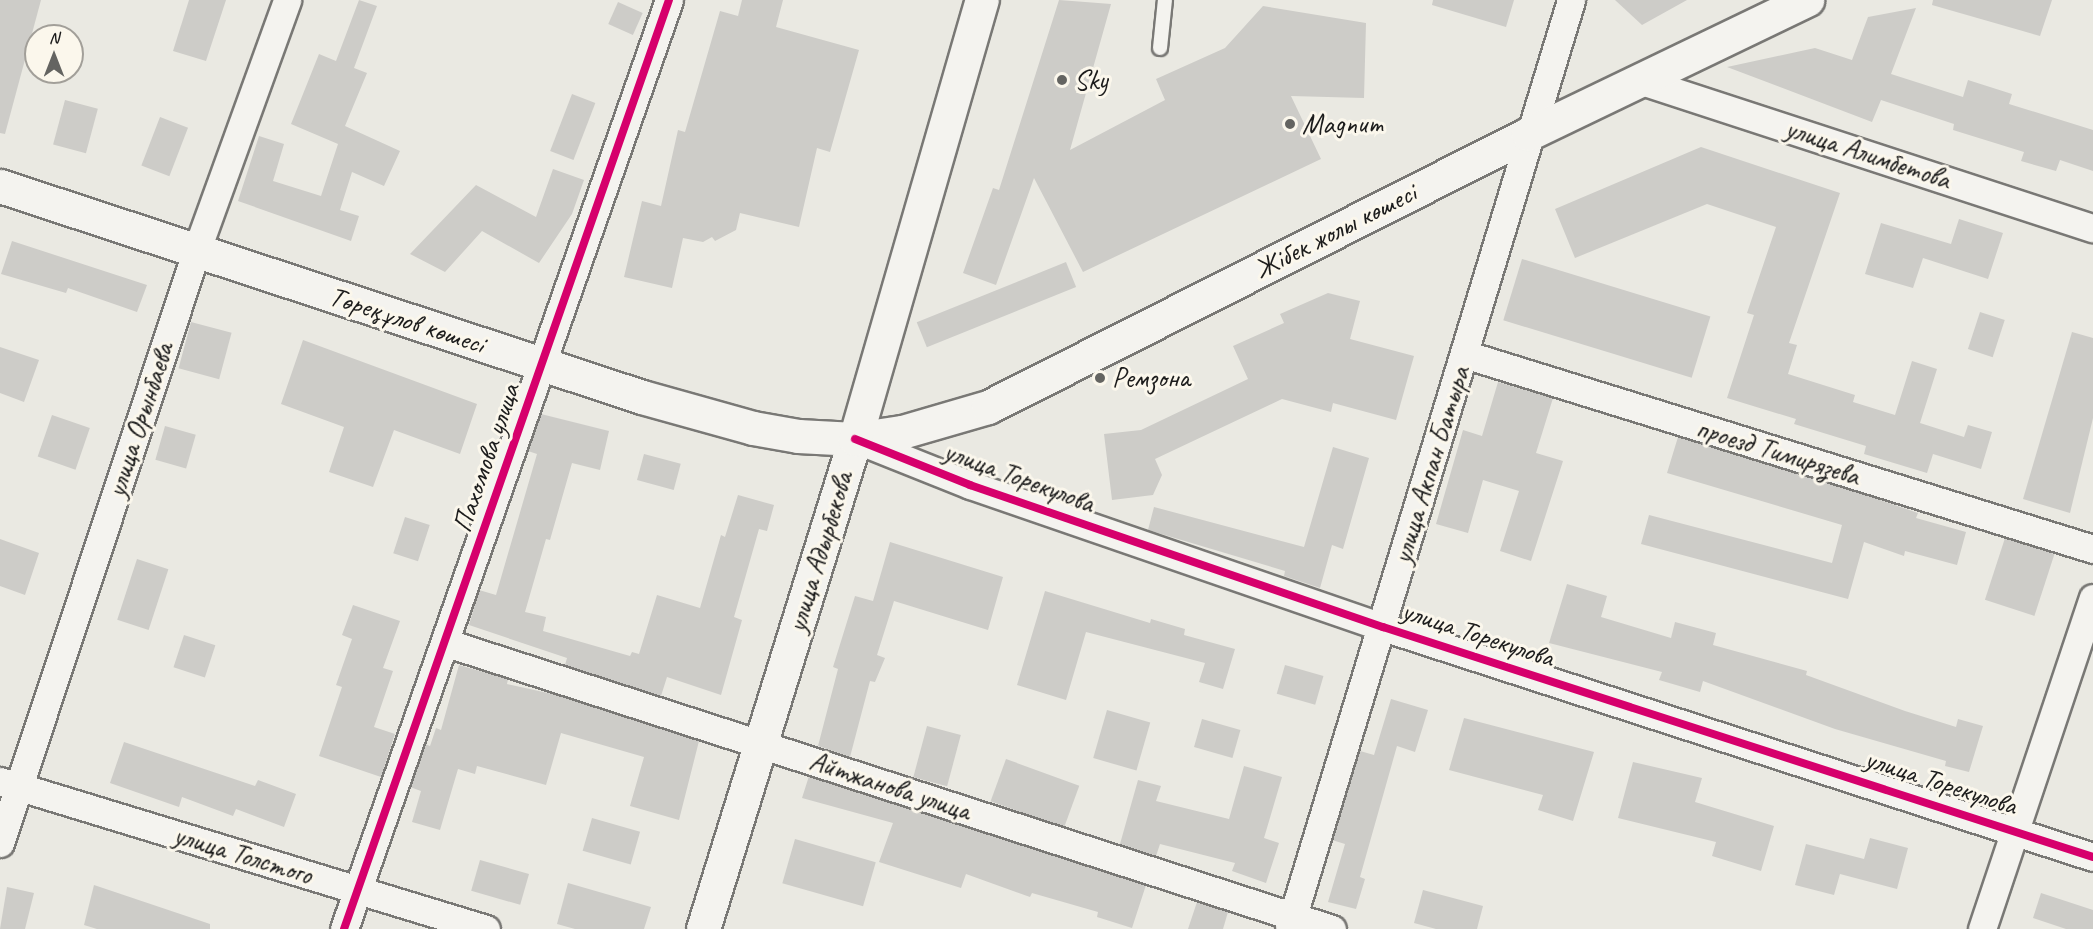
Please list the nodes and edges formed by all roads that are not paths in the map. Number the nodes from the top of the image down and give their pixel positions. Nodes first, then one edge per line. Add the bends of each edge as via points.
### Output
1 (287, 0) edge
2 (669, 0) edge
3 (982, 0) edge
4 (1165, 0) edge
5 (1570, 0) edge
6 (1807, 0) edge
7 (1160, 48) dead end
8 (1642, 81) junction
9 (1528, 134) junction
10 (0, 186) edge
11 (2093, 228) edge
12 (196, 252) junction
13 (1464, 354) junction
14 (542, 364) junction
15 (855, 439) junction
16 (2093, 549) edge
17 (2093, 598) edge
18 (1383, 627) junction
19 (447, 643) junction
20 (760, 744) junction
21 (10, 784) edge
22 (2014, 829) junction
23 (0, 843) edge
24 (2093, 857) edge
25 (358, 890) junction
26 (1290, 923) edge
27 (344, 929) edge
28 (486, 929) edge
29 (703, 929) edge
30 (1332, 929) edge
31 (1982, 929) edge

1 - 12 street, улица Орынбаева
2 - 14 street, Пахомова улица
3 - 15 main road, улица Адырбекова
4 - 7 lane
5 - 9 street, улица Акпан Батыра
6 - 8 main road, Жібек жолы көшесі
8 - 9 main road, Жібек жолы көшесі
8 - 11 street, улица Алимбетова
9 - 13 street, улица Акпан Батыра
9 - 15 main road, Жібек жолы көшесі via 988,407 902,432
10 - 12 main road, Төреқұлов көшесі
12 - 14 main road, Төреқұлов көшесі
12 - 21 street, улица Орынбаева
13 - 16 street, проезд Тимирязева
13 - 18 street, улица Акпан Батыра
14 - 15 main road, Төреқұлов көшесі via 753,428
14 - 19 street, Пахомова улица
15 - 18 street, улица Торекулова via 970,485
15 - 20 main road, улица Адырбекова
17 - 22 street
18 - 22 street, улица Торекулова
18 - 26 street, улица Акпан Батыра
19 - 20 street, Айтжанова улица
19 - 25 street, Пахомова улица
20 - 26 street, Айтжанова улица
20 - 29 main road, улица Адырбекова
21 - 23 street, улица Орынбаева
21 - 25 street, улица Толстого
22 - 24 street, улица Торекулова
22 - 31 street
25 - 27 street, Пахомова улица
25 - 28 street, улица Толстого
26 - 30 street, Айтжанова улица

